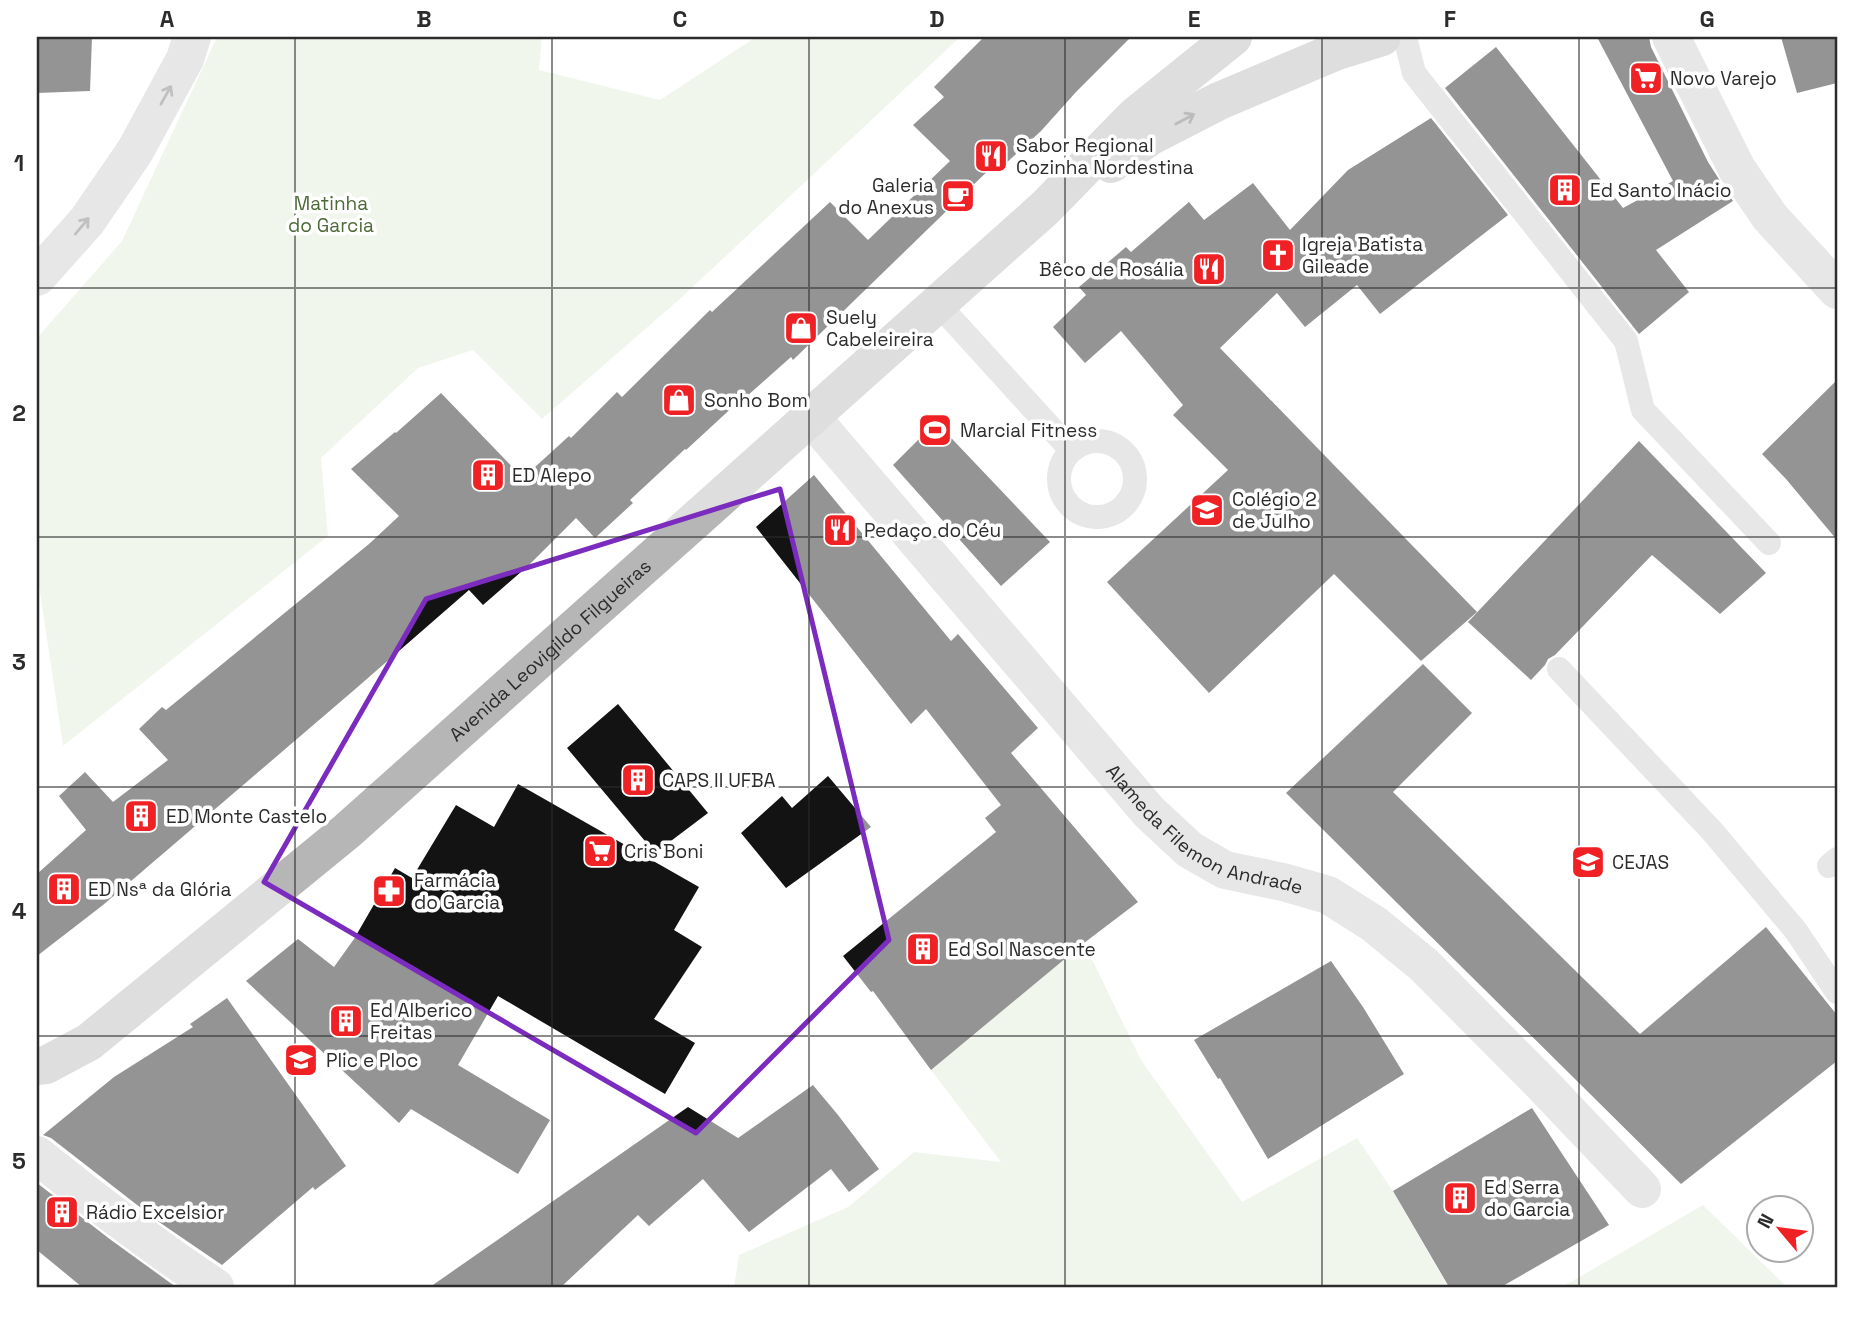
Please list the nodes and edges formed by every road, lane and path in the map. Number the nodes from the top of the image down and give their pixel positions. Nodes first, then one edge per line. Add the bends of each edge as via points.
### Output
1 (192, 37) edge
2 (1233, 37) edge
3 (1382, 37) edge
4 (1405, 37) edge
5 (1671, 37) edge
6 (1045, 208) junction
7 (37, 277) edge
8 (1837, 290) edge
9 (938, 304) junction
10 (811, 417) junction
11 (1071, 450) dead end
12 (1769, 543) dead end
13 (1559, 669) dead end
14 (1837, 992) edge
15 (37, 1066) edge
16 (37, 1155) edge
17 (1642, 1189) dead end
18 (215, 1287) edge

7 -> 1 street via 87,221 135,151 185,59
2 - 6 main road, Avenida Leovigildo Filgueiras via 1135,116
6 -> 3 main road, Avenida Leovigildo Filgueiras via 1151,136 1219,101
4 - 12 lane via 1414,73 1626,341 1643,410
5 - 8 street via 1737,169 1770,217
6 - 9 main road, Avenida Leovigildo Filgueiras
9 - 10 main road, Avenida Leovigildo Filgueiras
9 - 11 lane
10 - 15 main road, Avenida Leovigildo Filgueiras via 327,848 89,1042
10 - 17 street, Alameda Filemon Andrade via 1149,813 1190,850 1225,870 1328,895 1374,924 1424,965
13 - 14 lane via 1712,831 1796,931
16 - 18 street

